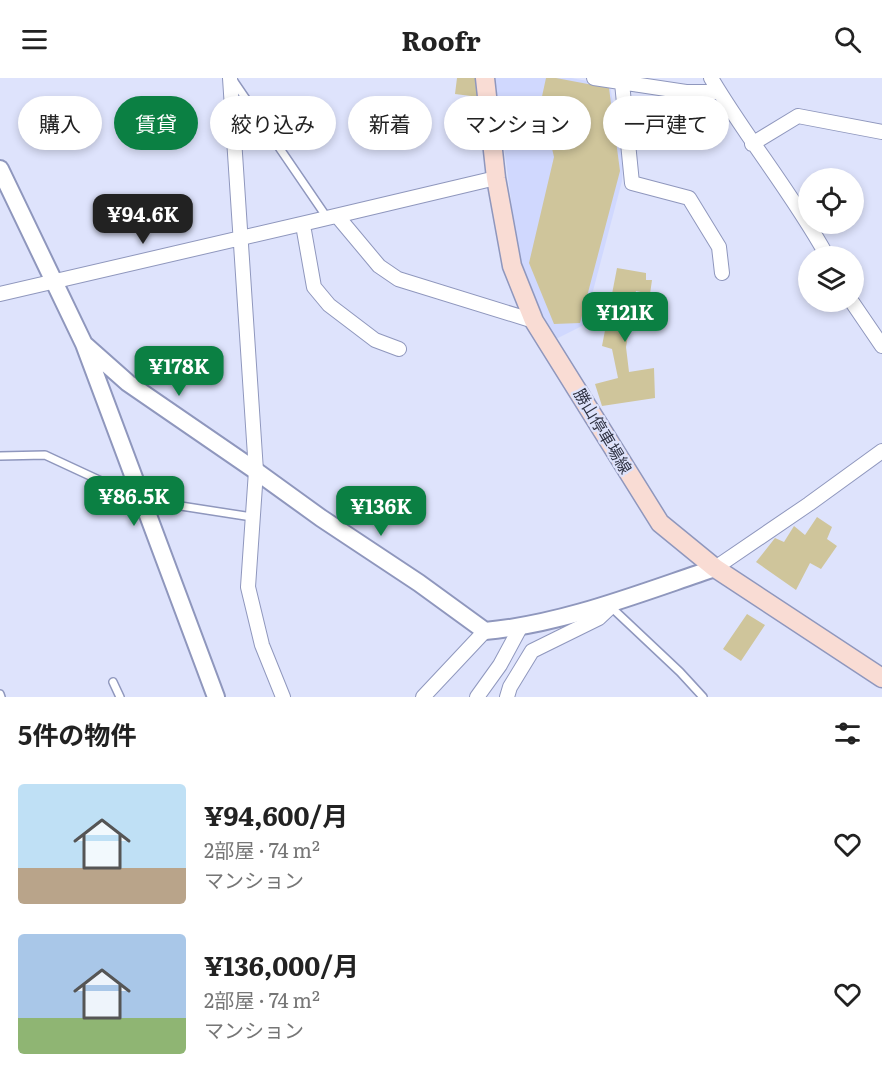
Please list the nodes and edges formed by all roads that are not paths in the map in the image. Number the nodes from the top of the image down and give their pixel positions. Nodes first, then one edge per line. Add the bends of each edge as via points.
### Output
1 (230, 78) edge
2 (485, 78) edge
3 (594, 78) edge
4 (711, 78) edge
5 (622, 83) junction
6 (719, 92) junction
7 (882, 132) edge
8 (752, 144) junction
9 (1, 172) edge
10 (496, 178) junction
11 (333, 218) junction
12 (303, 225) junction
13 (240, 240) junction
14 (822, 246) edge
15 (723, 273) dead end
16 (54, 280) junction
17 (0, 294) edge
18 (859, 312) edge
19 (534, 321) junction
20 (84, 344) junction
21 (882, 346) edge
22 (399, 349) dead end
23 (882, 451) edge
24 (0, 456) edge
25 (256, 471) junction
26 (142, 500) junction
27 (252, 517) junction
28 (715, 568) junction
29 (614, 603) junction
30 (520, 628) junction
31 (484, 631) junction
32 (882, 678) edge
33 (113, 682) dead end
34 (120, 697) edge
35 (216, 697) edge
36 (283, 697) edge
37 (423, 697) edge
38 (477, 697) edge
39 (507, 697) edge
40 (703, 697) edge

1 - 11 lane
1 - 13 street
2 - 10 main road, 勝山停車場線
3 - 5 street
4 - 6 street
5 - 6 street via 686,92
5 - 15 street via 632,183 689,198 719,247
6 - 8 street
7 - 8 street via 798,116
8 - 14 street
9 - 16 street
10 - 11 street
10 - 19 main road, 勝山停車場線 via 512,266
11 - 12 street
11 - 19 street via 379,266 398,279
12 - 13 street
12 - 22 street via 314,286 329,304 375,339
13 - 16 street
13 - 25 street
16 - 17 street
16 - 20 street
18 - 21 street
19 - 28 main road, 勝山停車場線 via 660,524
20 - 25 street via 128,383
20 - 26 street
23 - 28 street
24 - 26 lane via 45,455
25 - 27 street
25 - 31 street
26 - 27 lane
26 - 35 street
27 - 36 street via 248,587 262,645
28 - 29 street
28 - 32 main road, 勝山停車場線
29 - 30 street
29 - 39 street via 599,618 532,651
29 - 40 lane
30 - 31 street
30 - 38 street
31 - 37 street
33 - 34 lane

